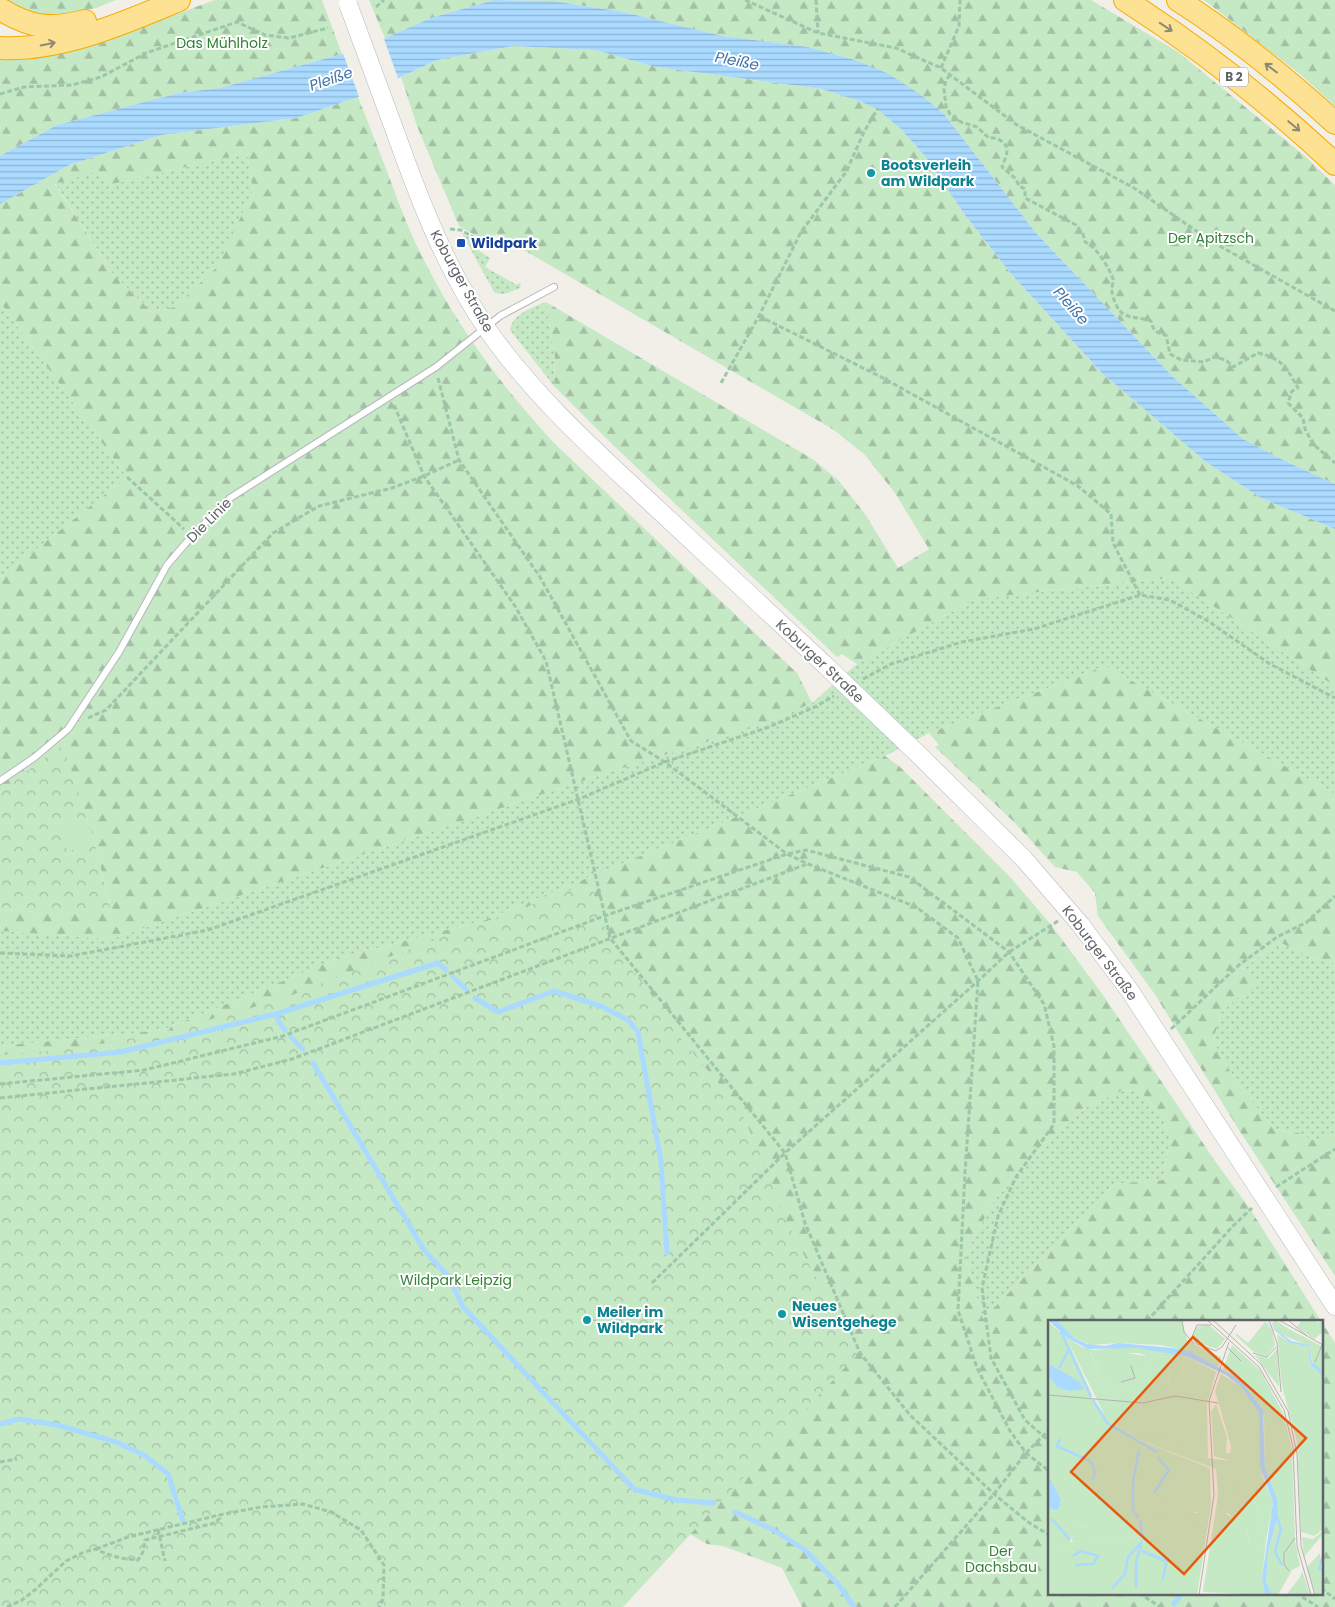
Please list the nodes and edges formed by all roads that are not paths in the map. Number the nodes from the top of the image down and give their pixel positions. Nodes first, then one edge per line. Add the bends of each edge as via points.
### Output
1 (142, 0) edge
2 (179, 0) edge
3 (1125, 0) edge
4 (1178, 0) edge
5 (347, 2) edge
6 (0, 9) edge
7 (0, 48) edge
8 (1335, 122) edge
9 (1335, 164) edge
10 (554, 287) dead end
11 (486, 328) junction
12 (0, 781) edge
13 (1335, 1306) edge

1 - 6 highway via 91,20 64,26 39,26
7 -> 2 highway via 39,46 66,40 115,26
3 -> 9 highway, B 2 via 1215,62
8 -> 4 highway, B 2 via 1296,87
5 - 11 main road, Koburger Straße, bridge via 432,228
10 - 11 lane, Die Linie via 500,316
11 - 12 lane, Die Linie via 436,367 230,498 167,565 119,652 68,729
11 - 13 main road, Koburger Straße, bridge via 553,408 600,456 824,664 1044,880 1117,973

